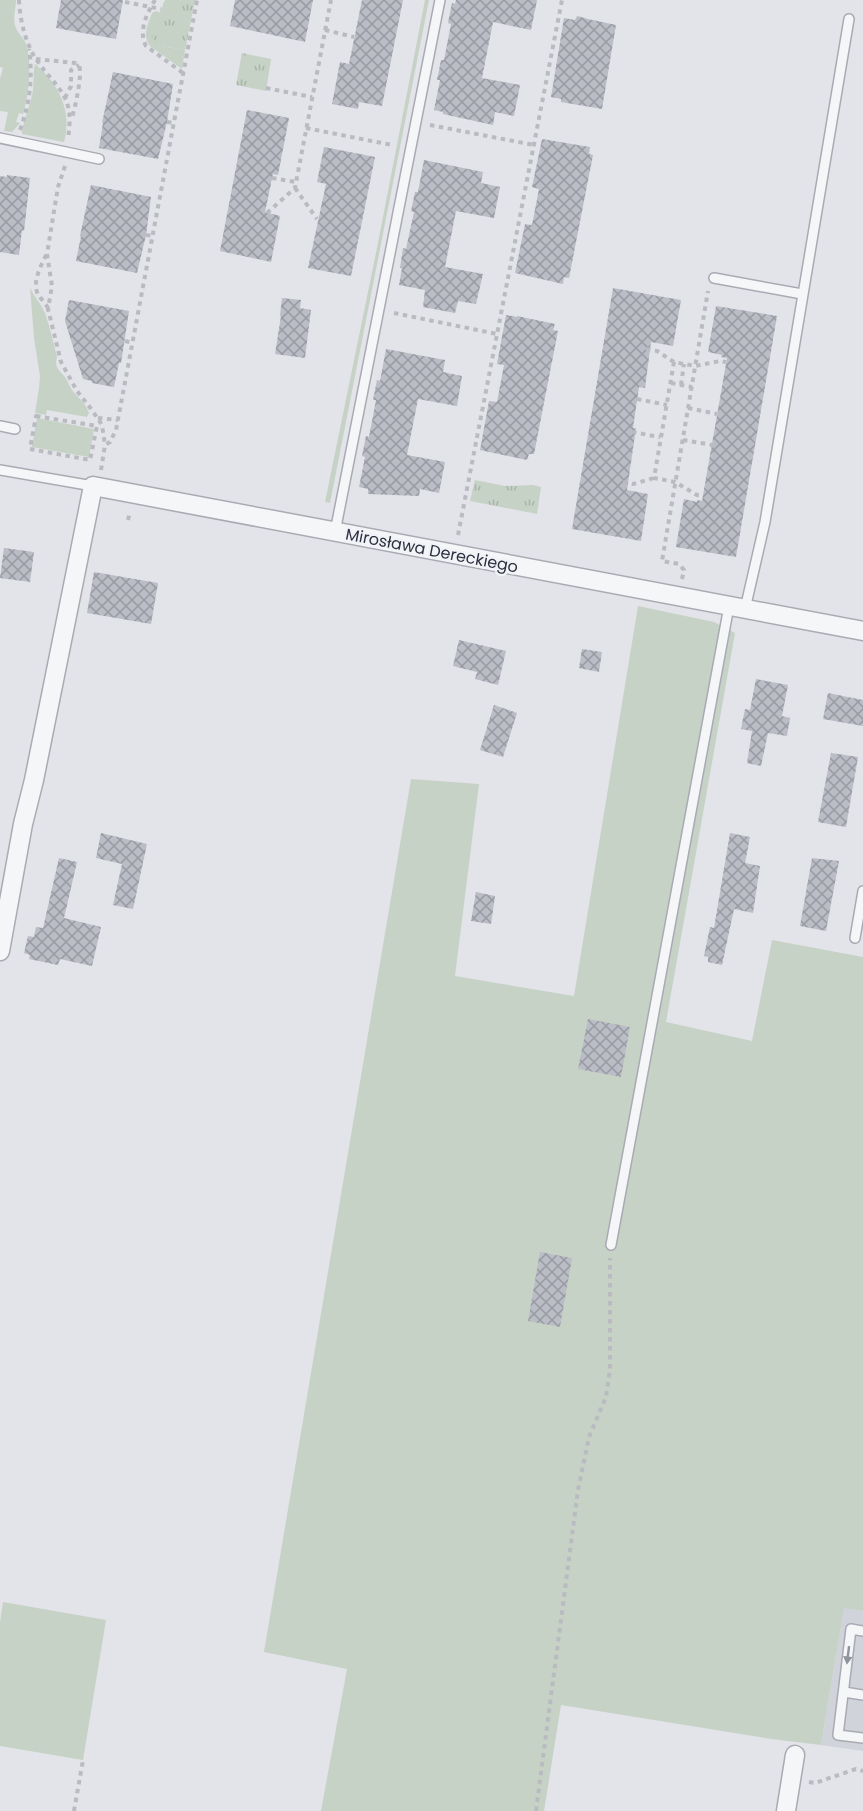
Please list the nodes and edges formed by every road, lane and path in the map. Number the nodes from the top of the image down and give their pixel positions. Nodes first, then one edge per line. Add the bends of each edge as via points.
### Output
1 (18, 0) edge
2 (155, 0) edge
3 (197, 0) edge
4 (331, 0) edge
5 (440, 0) edge
6 (562, 0) edge
7 (125, 2) dead end
8 (151, 7) junction
9 (161, 9) dead end
10 (849, 19) dead end
11 (326, 30) junction
12 (354, 37) dead end
13 (29, 44) junction
14 (36, 59) junction
15 (79, 65) junction
16 (183, 73) junction
17 (266, 88) dead end
18 (312, 97) junction
19 (65, 98) junction
20 (71, 121) junction
21 (167, 122) dead end
22 (174, 123) junction
23 (424, 124) dead end
24 (306, 128) junction
25 (0, 138) edge
26 (14, 141) junction
27 (392, 145) dead end
28 (534, 145) junction
29 (66, 152) junction
30 (99, 159) dead end
31 (272, 178) dead end
32 (296, 182) junction
33 (295, 188) junction
34 (267, 213) dead end
35 (317, 219) dead end
36 (146, 235) dead end
37 (153, 236) junction
38 (47, 254) junction
39 (714, 278) dead end
40 (709, 289) dead end
41 (802, 294) junction
42 (48, 309) junction
43 (387, 312) dead end
44 (496, 334) junction
45 (125, 341) dead end
46 (133, 343) junction
47 (646, 349) dead end
48 (674, 362) junction
49 (726, 362) dead end
50 (684, 364) junction
51 (695, 366) junction
52 (671, 383) junction
53 (681, 385) junction
54 (692, 387) junction
55 (637, 399) dead end
56 (667, 405) junction
57 (688, 408) junction
58 (717, 414) dead end
59 (98, 418) junction
60 (118, 420) junction
61 (0, 426) edge
62 (15, 429) dead end
63 (632, 432) dead end
64 (660, 437) dead end
65 (683, 440) junction
66 (105, 445) junction
67 (712, 445) dead end
68 (90, 460) joint
69 (0, 470) edge
70 (654, 478) junction
71 (96, 480) junction
72 (623, 482) dead end
73 (675, 482) junction
74 (703, 496) dead end
75 (334, 532) junction
76 (457, 541) dead end
77 (681, 584) dead end
78 (737, 608) junction
79 (863, 632) edge
80 (863, 891) edge
81 (855, 938) dead end
82 (0, 951) edge
83 (610, 1245) joint
84 (863, 1631) edge
85 (844, 1692) junction
86 (863, 1695) edge
87 (863, 1738) edge
88 (795, 1755) dead end
89 (82, 1760) dead end
90 (863, 1771) edge
91 (804, 1780) dead end
92 (74, 1811) edge
93 (536, 1811) edge
94 (786, 1811) edge

1 - 13 path
2 - 8 path
3 - 16 path
4 - 11 path
5 - 75 lane
6 - 28 path
7 - 8 path
8 - 9 path
8 - 16 path via 143,40
10 - 41 lane
11 - 12 path
11 - 18 path
13 - 14 path
13 - 26 path via 29,100
14 - 15 path
14 - 19 path
15 - 19 path via 71,70 71,86
15 - 20 path
16 - 22 path
17 - 18 path
18 - 24 path
19 - 20 path
20 - 29 path
21 - 22 path
22 - 37 path
23 - 28 path
24 - 27 path
24 - 32 path
25 - 26 lane
26 - 29 lane
28 - 44 path
29 - 30 lane
29 - 38 path
31 - 32 path
32 - 33 path
33 - 34 path
33 - 35 path
36 - 37 path
37 - 46 path
38 - 42 path via 51,286
38 - 42 path via 36,287
39 - 41 lane
40 - 51 path
41 - 78 lane via 765,522
42 - 59 path via 61,362
43 - 44 path
44 - 76 path
45 - 46 path
46 - 60 path
47 - 48 path
48 - 50 path
48 - 52 path
49 - 51 path
50 - 51 path
50 - 53 path
51 - 54 path
52 - 53 path
52 - 56 path
53 - 54 path
54 - 57 path
55 - 56 path
56 - 70 path
57 - 58 path
57 - 65 path
59 - 60 path
59 - 66 path
60 - 66 path via 114,436
61 - 62 lane
63 - 64 path
65 - 67 path
65 - 73 path
66 - 71 path
68 - 68 path via 30,449 36,416 97,426
69 - 71 lane, Mirosława Dereckiego
70 - 72 path via 633,484
70 - 73 path
71 - 75 street, Mirosława Dereckiego
71 - 82 street
73 - 74 path
73 - 77 path via 662,561 679,564 684,570
75 - 78 street, Mirosława Dereckiego
78 - 79 street, Mirosława Dereckiego
78 - 83 lane
80 - 81 lane
83 - 93 path via 610,1369 606,1397 589,1437 578,1490
84 -> 85 lane via 851,1629
85 - 86 lane
85 - 87 lane via 838,1735
88 - 94 street
89 - 92 path
90 - 91 path via 856,1769 815,1783

